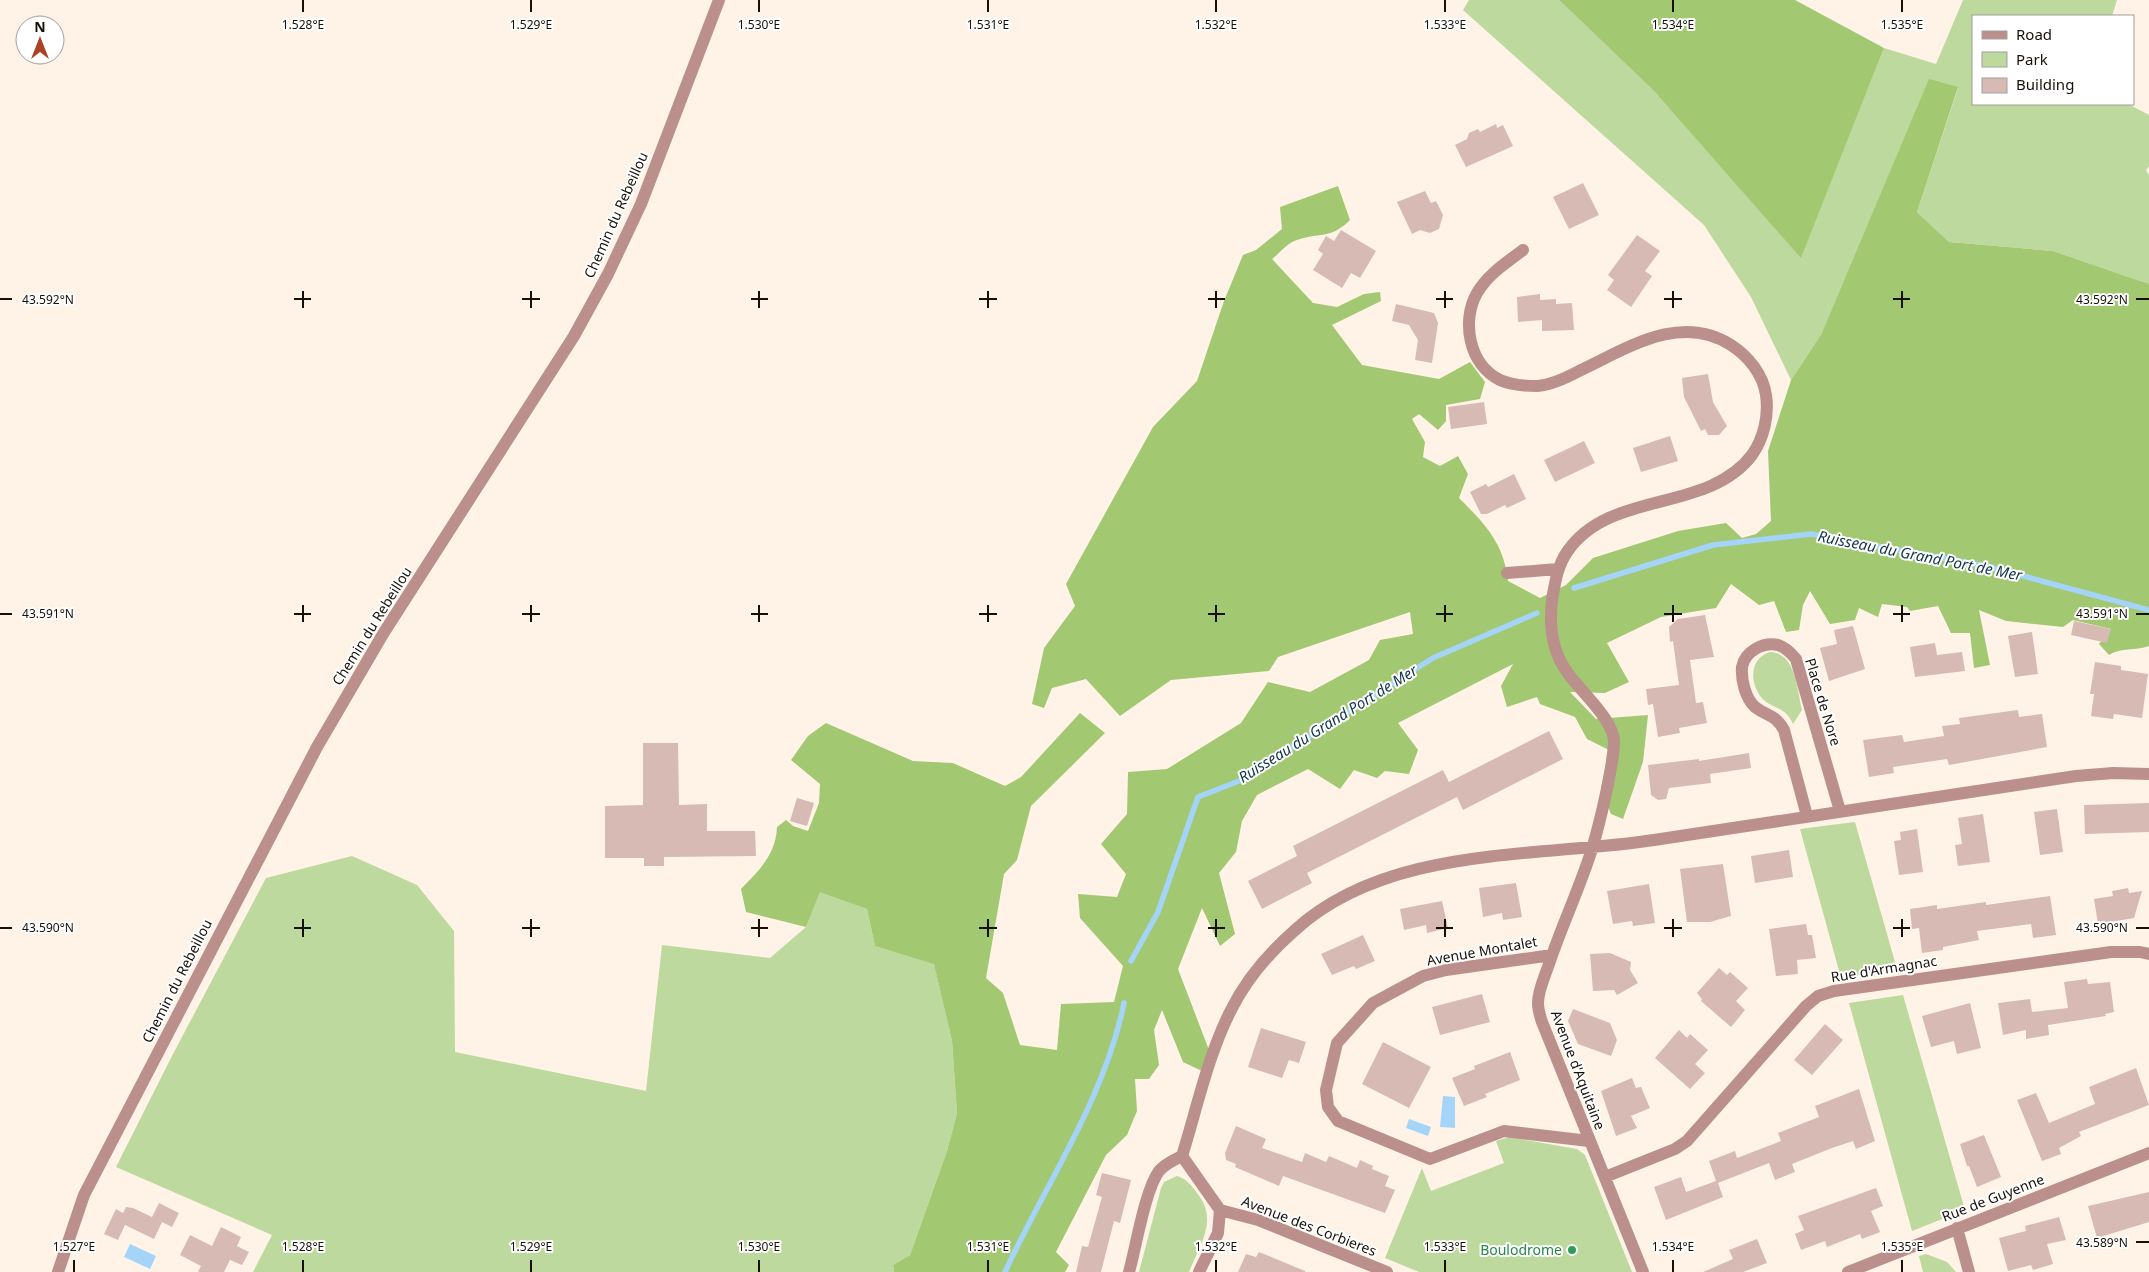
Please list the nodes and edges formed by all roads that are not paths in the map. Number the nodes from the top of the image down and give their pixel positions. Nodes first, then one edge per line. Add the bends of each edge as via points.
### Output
1 (719, 0) edge
2 (1523, 250) dead end
3 (1558, 569) junction
4 (1507, 572) dead end
5 (2149, 774) edge
6 (1840, 811) junction
7 (1807, 816) junction
8 (1592, 847) junction
9 (2149, 954) edge
10 (1552, 955) junction
11 (1589, 1141) junction
12 (2149, 1153) edge
13 (1182, 1156) junction
14 (1605, 1178) junction
15 (1220, 1210) junction
16 (1958, 1228) junction
17 (58, 1272) edge
18 (1129, 1272) edge
19 (1199, 1272) edge
20 (1387, 1272) edge
21 (1643, 1272) edge
22 (1848, 1272) edge
23 (1969, 1272) edge

1 - 17 street, Chemin du Rebeillou via 641,204 608,274 574,336 384,634 317,747 84,1195
2 - 3 street via 1490,275 1476,294 1469,312 1468,333 1474,351 1484,367 1499,380 1520,386 1542,386 1644,340 1670,332 1688,331 1721,339 1748,358 1765,392 1767,411 1763,432 1756,450 1745,464 1712,486 1609,517 1590,527 1576,540
3 - 4 street
3 - 8 street, Avenue d'Aquitaine via 1550,613 1554,648 1565,670 1615,736
5 - 6 street via 2076,776
6 - 7 street
6 - 7 street, Place de Nore via 1796,659 1779,645 1755,648 1742,666 1743,681 1755,707 1778,719 1784,730
7 - 8 street
8 - 10 street, Avenue d'Aquitaine
8 - 13 street via 1480,858 1391,876 1345,895 1302,924 1265,959 1231,1009 1218,1040
9 - 14 street, Rue d'Armagnac via 2110,952 1818,996 1687,1141
10 - 11 street, Avenue d'Aquitaine via 1538,1005
10 - 11 street, Avenue Montalet via 1423,976 1372,1003 1337,1043 1326,1090 1328,1107 1338,1121 1430,1159 1504,1131
11 - 14 street, Avenue d'Aquitaine
12 - 16 street, Rue de Guyenne
13 - 15 street
13 - 18 street via 1159,1171 1152,1186
14 - 21 street, Avenue d'Aquitaine
15 - 19 street via 1218,1233
15 - 20 street, Avenue des Corbieres via 1258,1220
16 - 22 street, Rue de Guyenne
16 - 23 street

